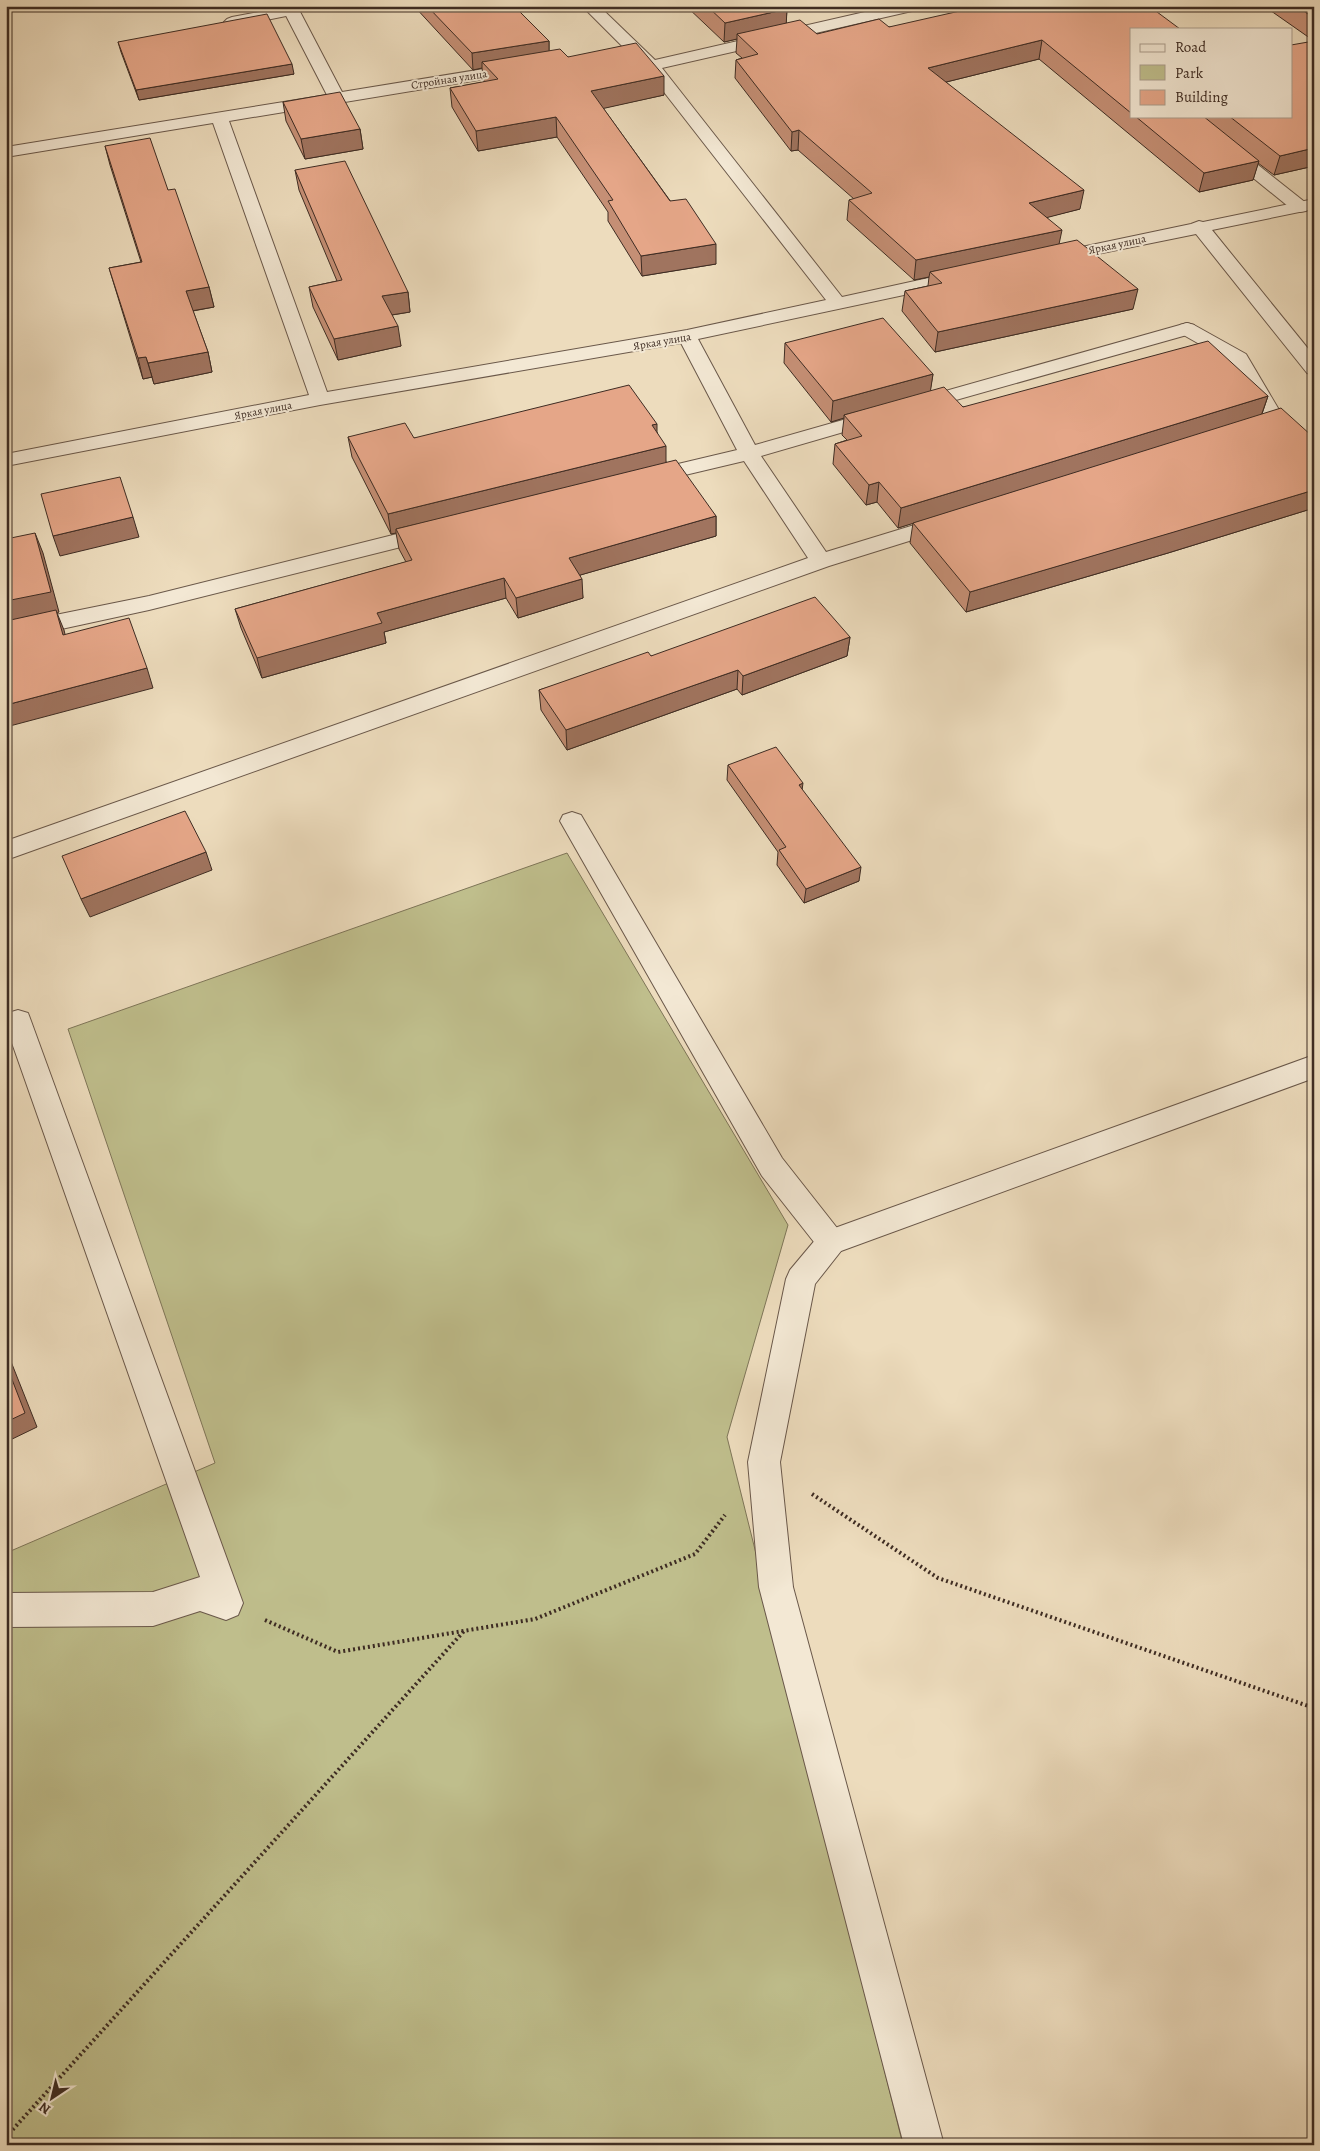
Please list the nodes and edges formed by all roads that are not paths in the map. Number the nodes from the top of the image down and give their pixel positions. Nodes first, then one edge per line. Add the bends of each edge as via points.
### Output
1 (590, 6) edge
2 (912, 6) edge
3 (290, 9) edge
4 (213, 26) edge
5 (635, 50) junction
6 (606, 54) edge
7 (539, 65) edge
8 (652, 66) junction
9 (337, 98) junction
10 (220, 117) junction
11 (1188, 118) edge
12 (6, 152) edge
13 (1307, 206) edge
14 (1199, 226) junction
15 (1033, 262) edge
16 (984, 272) edge
17 (838, 304) junction
18 (687, 336) junction
19 (1314, 369) edge
20 (320, 399) junction
21 (1266, 423) edge
22 (749, 453) junction
23 (6, 460) edge
24 (633, 482) edge
25 (963, 517) edge
26 (449, 528) edge
27 (821, 561) junction
28 (6, 633) edge
29 (572, 821) dead end
30 (6, 851) edge
31 (18, 1021) dead end
32 (1314, 1066) edge
33 (831, 1242) junction
34 (6, 1610) edge
35 (924, 2145) edge

1 - 5 street
2 - 8 street
3 - 4 street
3 - 9 street
5 - 6 street
5 - 8 street
7 - 9 street, Стройная улица
8 - 17 street
9 - 10 street, Стройная улица
10 - 12 street, Стройная улица
10 - 20 street
11 - 13 street
13 - 14 street, Яркая улица
14 - 15 street, Яркая улица
14 - 19 street
16 - 17 street, Яркая улица
17 - 18 street, Яркая улица
18 - 20 street, Яркая улица
18 - 22 street
20 - 23 street, Яркая улица
21 - 22 street via 1238,358 1187,329
22 - 24 street
22 - 27 street
25 - 27 street
26 - 28 street via 149,603
27 - 30 street
29 - 33 street via 772,1166
31 - 34 street via 226,1603 200,1594 153,1609
32 - 33 street
33 - 35 street via 801,1279 764,1462 776,1587

